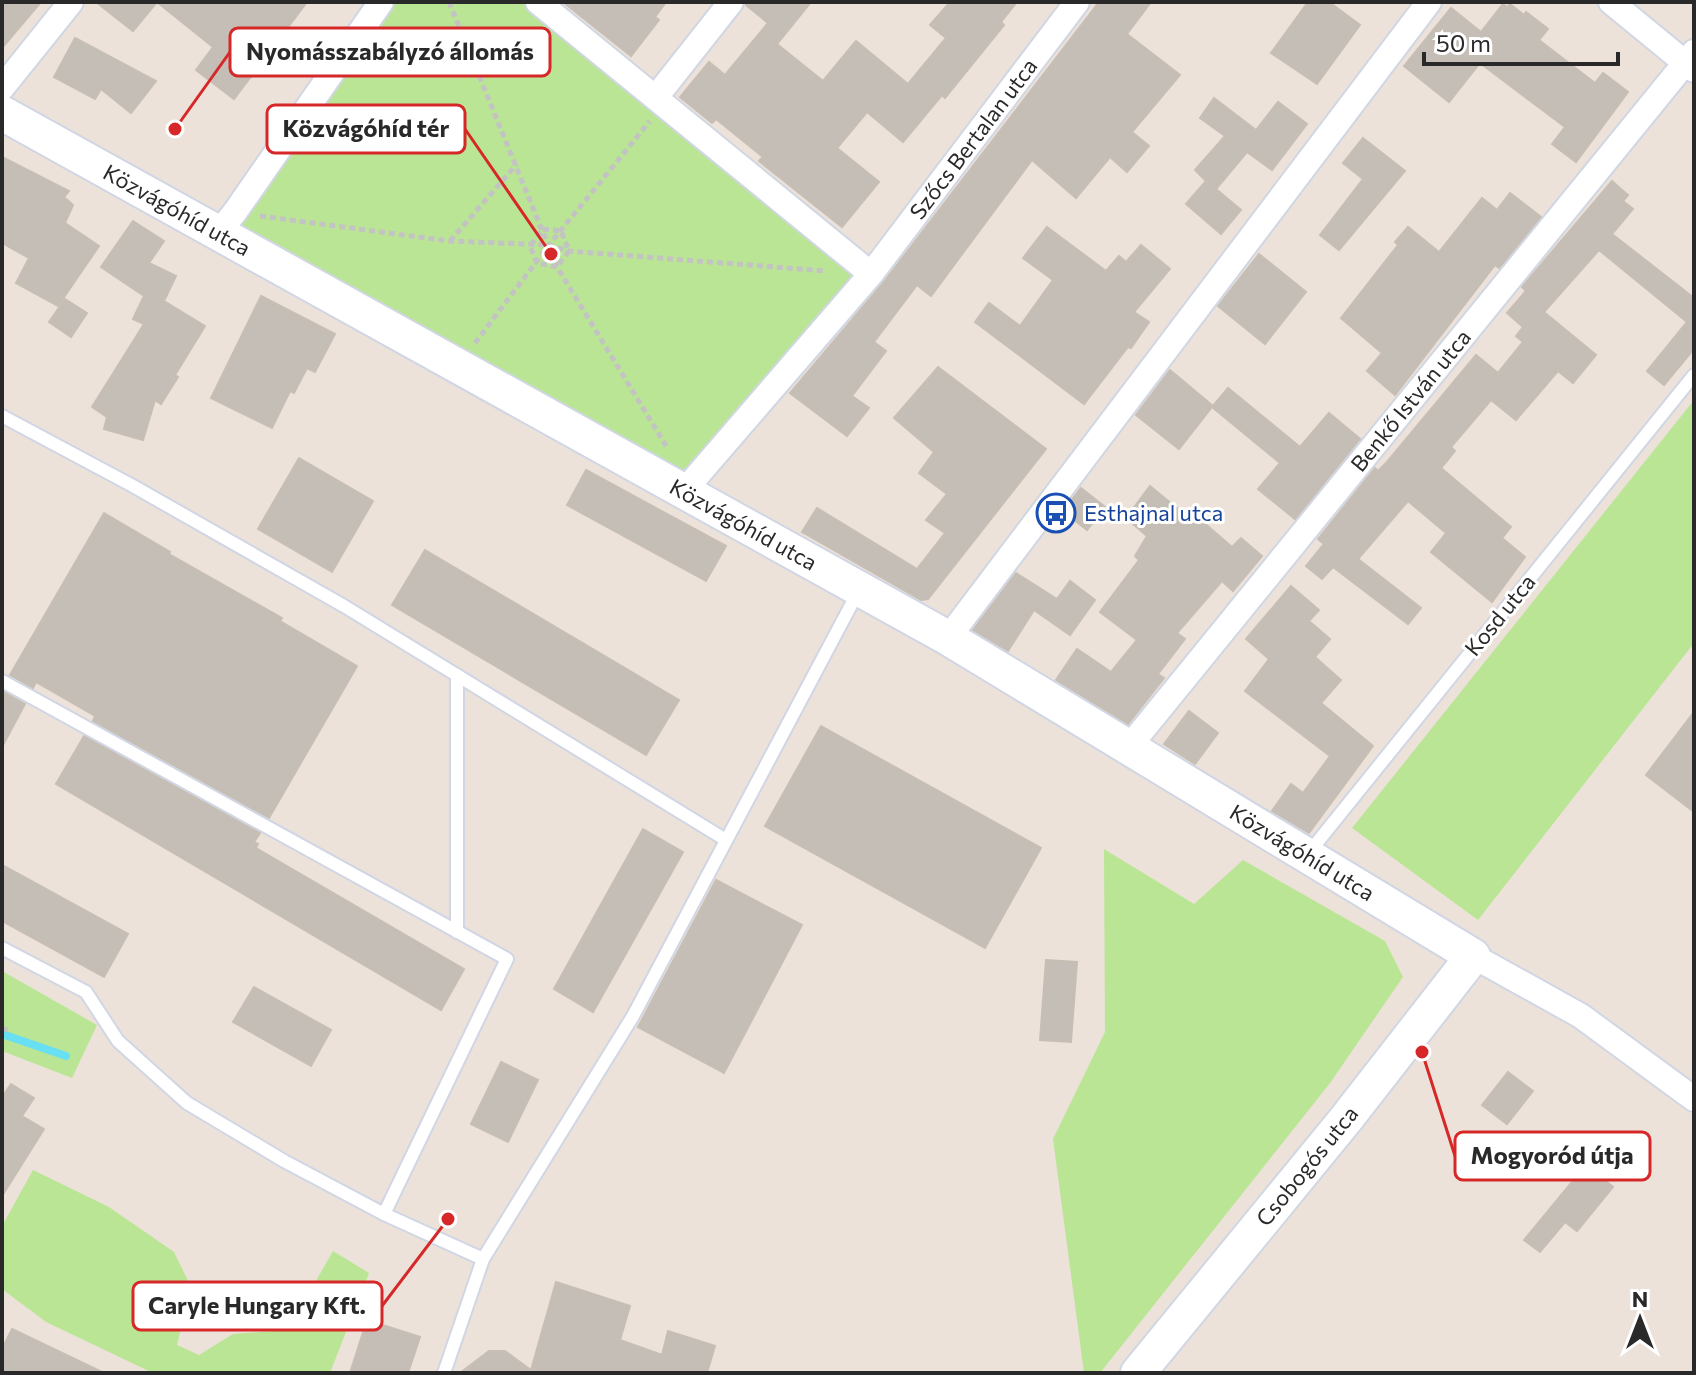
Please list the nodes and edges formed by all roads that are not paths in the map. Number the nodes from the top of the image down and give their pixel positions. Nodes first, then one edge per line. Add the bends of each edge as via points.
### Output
1 (71, 2) edge
2 (381, 2) edge
3 (538, 2) edge
4 (731, 2) edge
5 (1077, 2) edge
6 (1429, 2) edge
7 (1611, 2) edge
8 (1691, 61) edge
9 (2, 88) edge
10 (660, 100) junction
11 (2, 113) edge
12 (226, 223) junction
13 (871, 274) junction
14 (1694, 375) edge
15 (2, 416) edge
16 (683, 491) junction
17 (859, 589) junction
18 (948, 638) junction
19 (457, 675) junction
20 (2, 681) edge
21 (1128, 748) junction
22 (726, 840) junction
23 (1306, 856) junction
24 (457, 932) junction
25 (2, 948) edge
26 (1473, 956) junction
27 (1694, 1099) edge
28 (384, 1214) junction
29 (483, 1259) junction
30 (444, 1373) edge
31 (1138, 1373) edge

1 - 9 street
2 - 12 street
3 - 10 street
4 - 10 street
5 - 13 street, Szőcs Bertalan utca
6 - 18 street
7 - 8 street
8 - 21 street, Benkő István utca
10 - 13 street
11 - 12 street, Közvágóhíd utca
12 - 16 street, Közvágóhíd utca via 458,366
13 - 16 street, Szőcs Bertalan utca
14 - 23 lane, Kosd utca
15 - 19 lane via 147,493
16 - 17 street, Közvágóhíd utca
17 - 18 street, Közvágóhíd utca
17 - 22 lane
18 - 21 street, Közvágóhíd utca
19 - 22 lane
19 - 24 lane
20 - 24 lane
21 - 23 street, Közvágóhíd utca
22 - 29 lane via 633,1016
23 - 26 street, Közvágóhíd utca
24 - 28 lane via 507,959
25 - 28 lane via 86,992 118,1041 187,1103
26 - 27 street via 1581,1016
26 - 31 street, Csobogós utca
28 - 29 lane
29 - 30 lane

